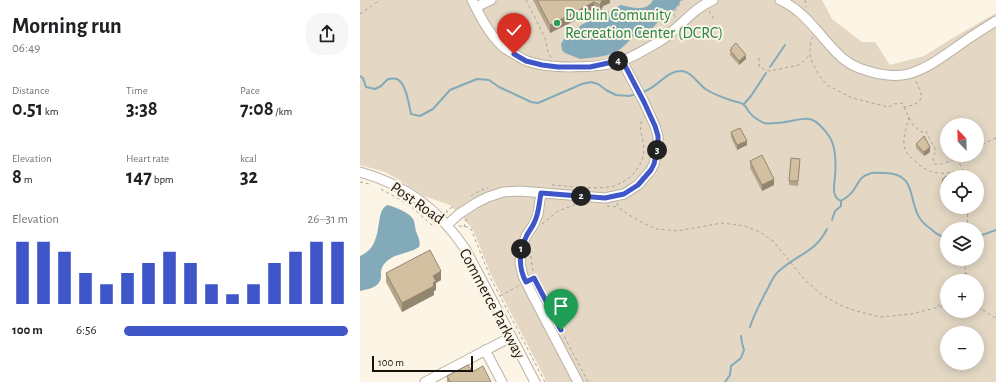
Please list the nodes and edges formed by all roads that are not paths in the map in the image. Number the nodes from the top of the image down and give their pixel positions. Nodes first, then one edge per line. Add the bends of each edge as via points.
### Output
1 (491, 0) edge
2 (713, 0) edge
3 (780, 0) edge
4 (474, 3) edge
5 (996, 21) edge
6 (622, 60) junction
7 (360, 172) edge
8 (544, 189) junction
9 (448, 225) junction
10 (511, 337) junction
11 (485, 350) junction
12 (431, 381) edge
13 (502, 382) edge
14 (535, 382) edge
15 (578, 382) edge

1 - 4 street
2 - 6 street via 661,40 644,51
3 - 5 street via 800,12 838,55 872,73 890,75 907,74 922,69
4 - 6 street via 491,34 502,47 526,61 558,67 590,67
6 - 8 street, Post Road via 658,136 658,146 651,170 638,185 624,194 605,198
7 - 9 street, Post Road via 408,192
8 - 9 street, Post Road via 503,192 488,197 464,210
8 - 15 street via 538,214 521,250 520,262 523,276 530,280
9 - 10 street, Commerce Parkway via 466,250
10 - 11 street
10 - 14 street, Commerce Parkway
11 - 12 street
11 - 13 street

